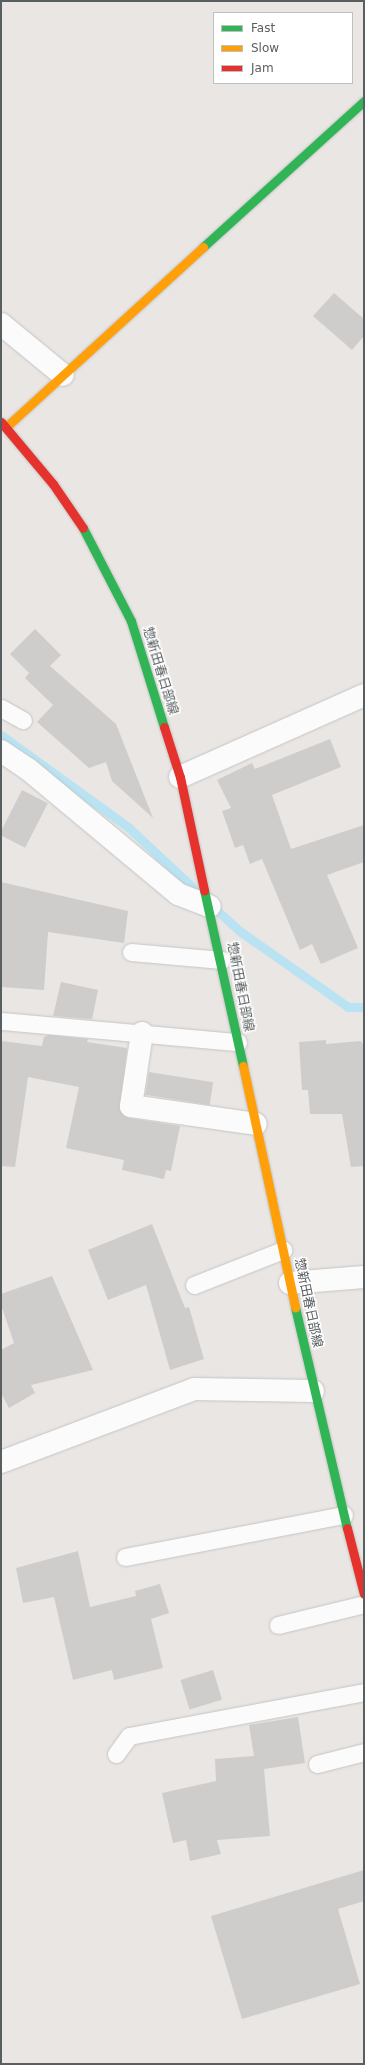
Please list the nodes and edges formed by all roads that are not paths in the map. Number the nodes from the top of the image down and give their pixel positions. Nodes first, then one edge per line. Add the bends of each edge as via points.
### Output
1 (364, 101) edge
2 (1, 324) edge
3 (63, 375) junction
4 (4, 424) edge
5 (364, 695) edge
6 (1, 708) edge
7 (23, 720) dead end
8 (1, 751) edge
9 (180, 777) junction
10 (210, 906) junction
11 (131, 952) dead end
12 (222, 960) junction
13 (1, 1021) edge
14 (142, 1033) junction
15 (238, 1042) junction
16 (256, 1124) junction
17 (283, 1250) junction
18 (364, 1277) edge
19 (290, 1284) junction
20 (194, 1285) dead end
21 (313, 1391) junction
22 (1, 1462) edge
23 (344, 1515) junction
24 (125, 1558) dead end
25 (364, 1594) edge
26 (364, 1604) edge
27 (278, 1625) dead end
28 (364, 1692) edge
29 (364, 1752) edge
30 (116, 1754) dead end
31 (317, 1764) dead end

1 - 3 main road
2 - 3 street
3 - 4 main road
4 - 9 main road, 惣新田春日部線 via 53,484 95,545 131,622
5 - 9 street
6 - 7 lane
8 - 10 street via 28,769 178,894
9 - 10 main road, 惣新田春日部線
10 - 12 main road, 惣新田春日部線
11 - 12 lane
12 - 15 main road, 惣新田春日部線
13 - 14 lane
14 - 15 lane
14 - 16 street via 131,1106
15 - 16 main road, 惣新田春日部線
16 - 17 main road, 惣新田春日部線
17 - 19 main road, 惣新田春日部線
17 - 20 lane
18 - 19 street
19 - 21 main road, 惣新田春日部線
21 - 22 street via 194,1390
21 - 23 main road, 惣新田春日部線
23 - 24 lane
23 - 25 main road, 惣新田春日部線
26 - 27 lane
28 - 30 lane via 129,1736
29 - 31 lane

